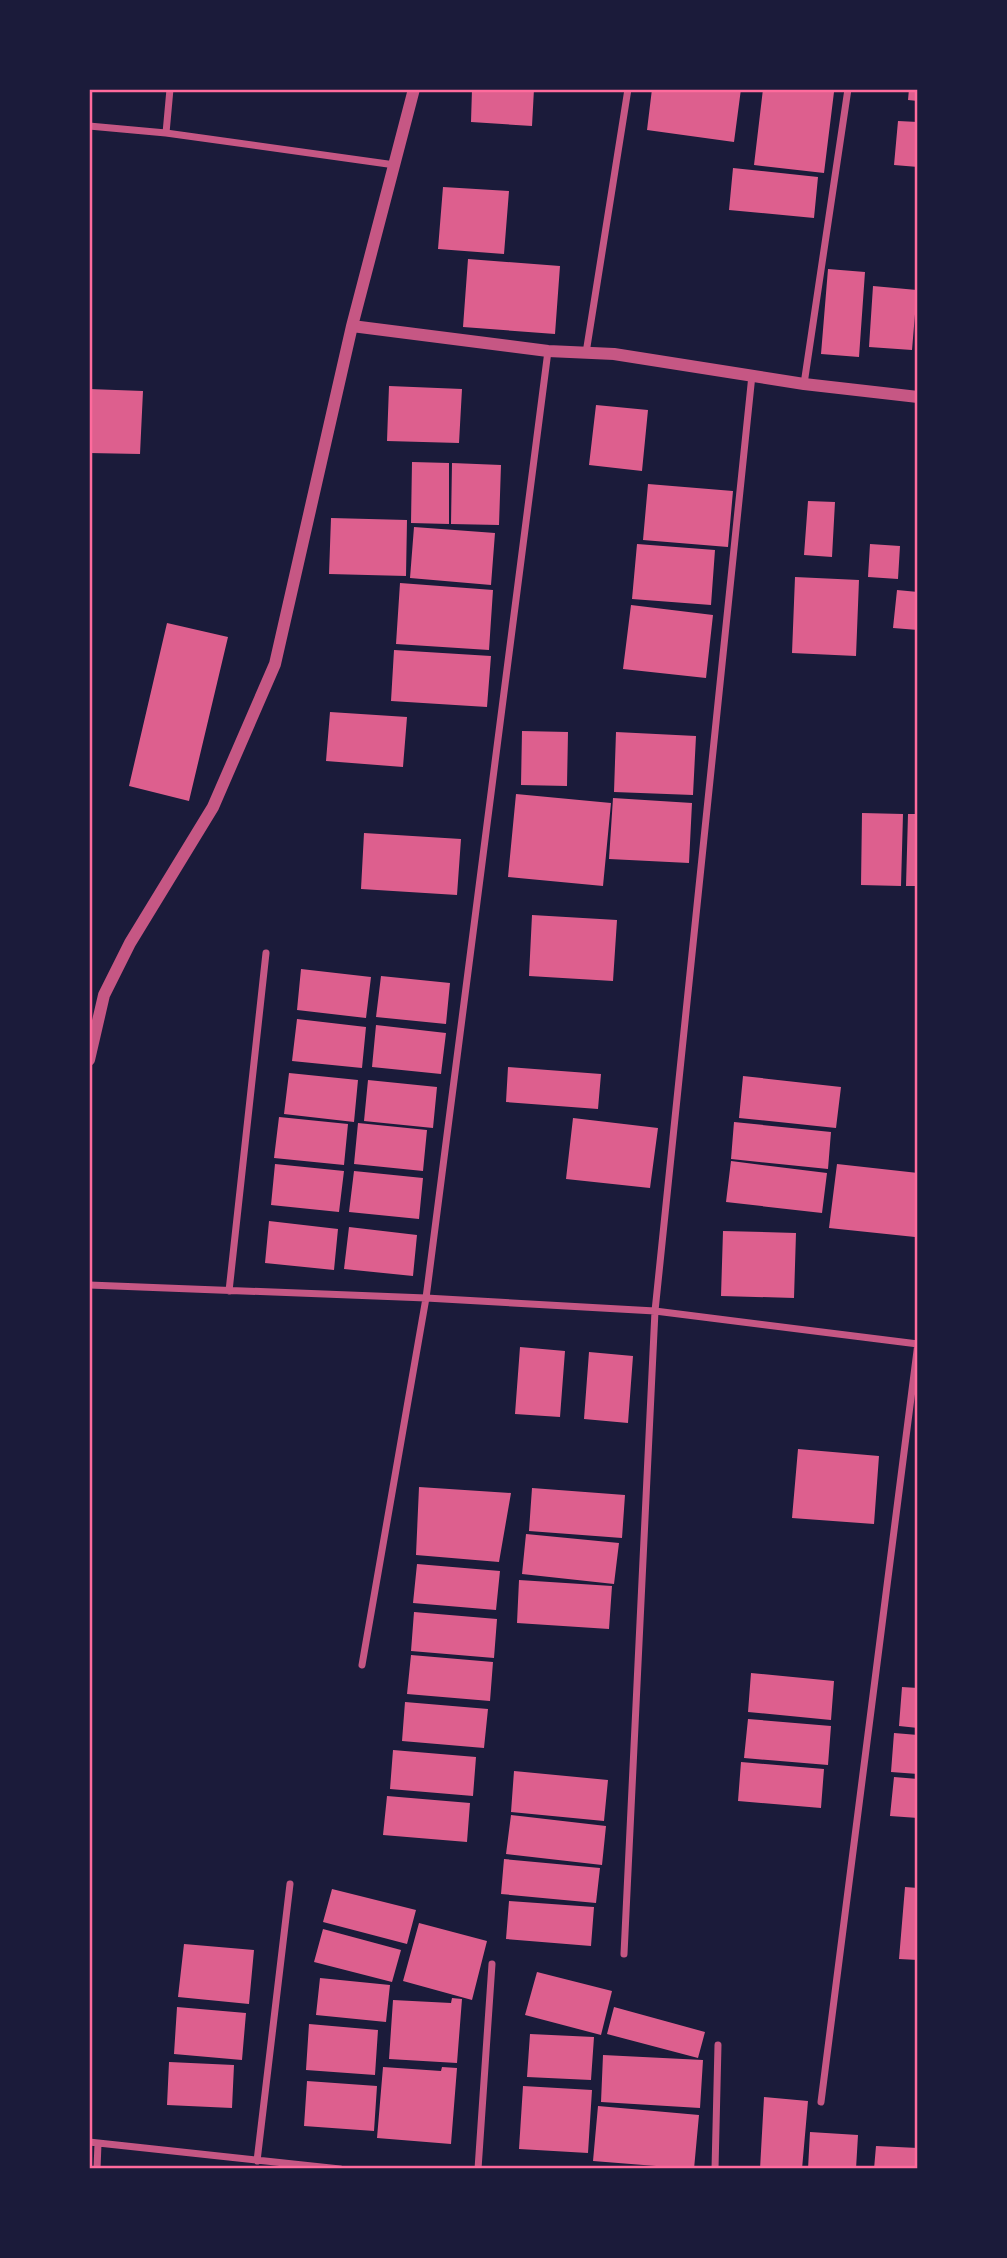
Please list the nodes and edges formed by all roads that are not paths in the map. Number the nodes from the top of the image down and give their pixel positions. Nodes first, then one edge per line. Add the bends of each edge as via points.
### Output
1 (170, 89) edge
2 (414, 89) edge
3 (628, 89) edge
4 (848, 89) edge
5 (89, 126) edge
6 (166, 133) junction
7 (395, 165) junction
8 (352, 326) junction
9 (548, 351) junction
10 (586, 353) junction
11 (752, 374) junction
12 (804, 384) junction
13 (918, 397) edge
14 (266, 953) dead end
15 (89, 1060) edge
16 (89, 1285) edge
17 (229, 1290) junction
18 (426, 1298) junction
19 (655, 1311) junction
20 (918, 1344) edge
21 (362, 1665) dead end
22 (290, 1884) dead end
23 (624, 1954) dead end
24 (492, 1964) dead end
25 (718, 2045) dead end
26 (821, 2102) dead end
27 (94, 2142) edge
28 (257, 2161) junction
29 (97, 2169) edge
30 (340, 2169) edge
31 (478, 2169) edge
32 (715, 2169) edge

1 - 6 street
2 - 7 street
3 - 10 street
4 - 12 street
5 - 6 street
6 - 7 street
7 - 8 street
8 - 9 street
8 - 15 street via 275,664 213,807 130,943 104,995
9 - 10 street
9 - 18 street
10 - 11 street
11 - 12 street
11 - 19 street
12 - 13 street
14 - 17 street
16 - 17 street
17 - 18 street
18 - 19 street
18 - 21 street
19 - 20 street
19 - 23 street
20 - 26 street
22 - 28 street
24 - 31 street
25 - 32 street
27 - 28 street
27 - 29 street
28 - 30 street

